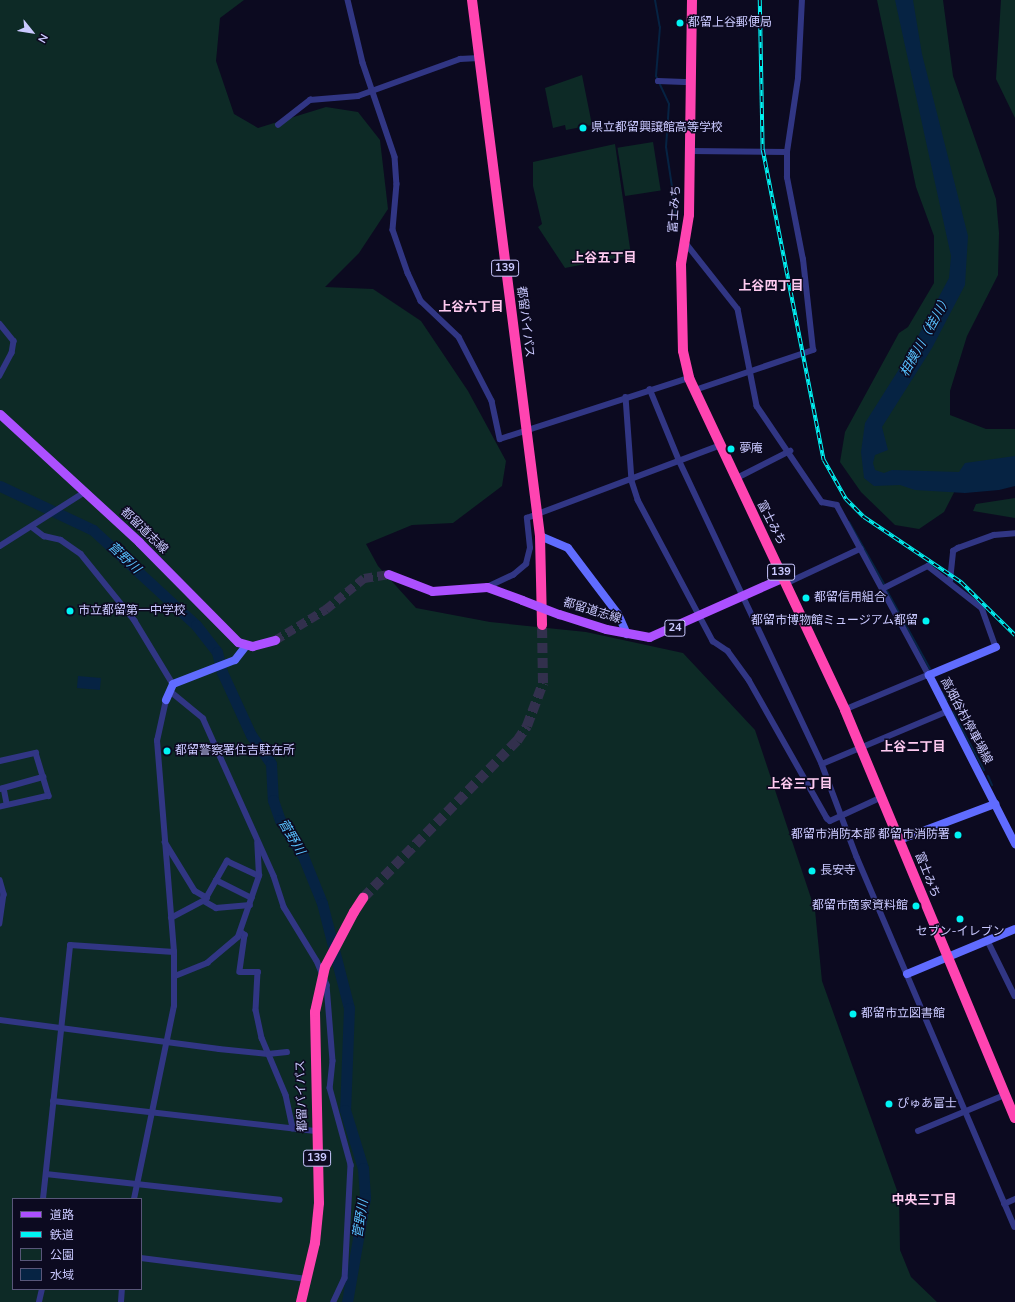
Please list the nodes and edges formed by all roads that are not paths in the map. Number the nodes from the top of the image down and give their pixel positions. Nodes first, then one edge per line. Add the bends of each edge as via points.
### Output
1 (348, 0) edge
2 (472, 0) edge
3 (692, 0) edge
4 (802, 0) edge
5 (479, 58) junction
6 (658, 81) dead end
7 (690, 82) junction
8 (373, 92) junction
9 (278, 125) dead end
10 (690, 151) junction
11 (787, 152) junction
12 (686, 242) junction
13 (0, 324) edge
14 (752, 372) junction
15 (0, 376) edge
16 (689, 378) junction
17 (650, 389) junction
18 (695, 390) junction
19 (626, 397) junction
20 (0, 414) edge
21 (526, 432) junction
22 (719, 446) junction
23 (790, 451) junction
24 (680, 462) junction
25 (735, 479) junction
26 (632, 481) junction
27 (85, 492) junction
28 (538, 513) junction
29 (32, 527) junction
30 (1015, 533) edge
31 (540, 536) junction
32 (0, 546) edge
33 (860, 549) junction
34 (388, 574) tunnel mouth
35 (785, 580) junction
36 (950, 581) junction
37 (487, 587) junction
38 (882, 590) junction
39 (744, 596) junction
40 (701, 616) junction
41 (542, 624) tunnel mouth
42 (627, 634) junction
43 (275, 640) tunnel mouth
44 (246, 646) junction
45 (996, 646) joint
46 (929, 675) junction
47 (171, 688) junction
48 (166, 700) joint
49 (845, 710) junction
50 (948, 711) junction
51 (862, 748) junction
52 (0, 761) edge
53 (822, 764) junction
54 (42, 777) junction
55 (2, 789) edge
56 (880, 798) junction
57 (7, 804) junction
58 (995, 804) junction
59 (0, 808) edge
60 (842, 815) junction
61 (899, 840) junction
62 (165, 842) junction
63 (257, 843) junction
64 (1015, 844) edge
65 (259, 876) junction
66 (0, 880) edge
67 (216, 880) junction
68 (252, 898) junction
69 (363, 898) tunnel mouth
70 (205, 899) junction
71 (250, 905) junction
72 (171, 918) junction
73 (0, 924) edge
74 (1015, 929) edge
75 (241, 932) junction
76 (988, 941) junction
77 (174, 952) junction
78 (947, 958) junction
79 (907, 974) junction
80 (175, 976) junction
81 (1015, 996) edge
82 (0, 1020) edge
83 (60, 1030) junction
84 (167, 1040) junction
85 (287, 1052) dead end
86 (268, 1054) junction
87 (1005, 1095) junction
88 (53, 1101) junction
89 (152, 1113) junction
90 (965, 1113) junction
91 (1015, 1118) edge
92 (293, 1128) junction
93 (317, 1131) junction
94 (918, 1131) dead end
95 (46, 1174) junction
96 (137, 1185) junction
97 (43, 1198) edge
98 (134, 1198) edge
99 (1015, 1199) edge
100 (280, 1200) dead end
101 (1004, 1204) junction
102 (1015, 1227) edge
103 (142, 1258) edge
104 (307, 1279) junction
105 (42, 1290) edge
106 (122, 1290) edge
107 (39, 1302) edge
108 (121, 1302) edge
109 (301, 1302) edge
110 (334, 1302) edge

1 - 8 street
2 - 5 highway, 都留バイパス / 139
3 - 7 highway, 富士みち / 139
4 - 11 street via 798,78
5 - 8 street via 460,59
5 - 21 highway, 都留バイパス / 139
6 - 7 street
7 - 10 highway, 富士みち / 139
8 - 9 street via 310,100
8 - 21 street via 395,157 397,184 393,230 408,273 421,301 459,337 492,401 500,439
10 - 11 street
10 - 12 highway, 富士みち / 139
11 - 14 street via 787,178 803,260 813,350
12 - 14 street via 738,309
12 - 16 highway, 富士みち / 139 via 681,264 681,304
13 - 15 street via 14,340 10,358
14 - 18 street
14 - 23 street via 757,406
16 - 17 street
16 - 18 highway, 富士みち / 139
17 - 19 street
17 - 24 street
18 - 22 highway, 富士みち / 139
19 - 21 street
19 - 26 street
20 - 27 main road, 都留道志線
21 - 28 highway, 都留バイパス / 139
22 - 24 street
22 - 25 highway, 富士みち / 139
23 - 25 street
23 - 33 street via 822,502 837,505
24 - 26 street
24 - 39 street
25 - 35 highway, 富士みち / 139
26 - 28 street
26 - 40 street via 648,525
27 - 29 street
27 - 44 main road, 都留道志線
28 - 31 highway, 都留バイパス / 139
28 - 37 street via 527,518 530,548 522,569
29 - 32 street
29 - 47 street via 38,533 68,544 94,569 135,622
30 - 36 street via 994,535 958,548 953,552
31 - 41 highway, 都留バイパス / 139
31 - 42 street via 568,548 618,614
33 - 35 street
33 - 38 street
34 - 37 main road, 都留道志線 / 24 via 432,591
35 - 39 main road, 都留道志線 / 24
35 - 49 highway, 富士みち / 139
36 - 38 street via 928,566
36 - 45 street via 982,608
37 - 42 main road, 都留道志線 / 24, bridge via 559,614
38 - 46 street
39 - 40 main road, 都留道志線 / 24
39 - 53 street
40 - 42 main road, 都留道志線 / 24 via 655,636
40 - 60 street via 713,641 728,651 749,680 827,818 830,821
43 - 44 main road
44 - 47 street via 235,660
45 - 46 street, 高畑谷村停車場線
46 - 49 street
46 - 50 street, 高畑谷村停車場線
47 - 48 street
47 - 63 street via 203,718
48 - 62 street via 157,741
49 - 51 highway, 富士みち / 139
50 - 51 street
50 - 58 street, 高畑谷村停車場線
51 - 53 street
51 - 56 highway, 富士みち / 139
52 - 54 street via 36,753
53 - 60 street
54 - 55 street
54 - 57 street via 49,796
55 - 57 street
56 - 60 street
56 - 61 highway, 富士みち / 139
57 - 59 street
58 - 61 street
58 - 64 street, 高畑谷村停車場線
60 - 79 street
61 - 78 highway, 富士みち / 139
62 - 70 street via 195,891
62 - 72 street
63 - 65 street
63 - 110 street via 297,934 317,961 330,1003 333,1061 330,1088 351,1166 345,1278
65 - 67 street via 227,861
65 - 68 street
66 - 73 street via 4,894
67 - 68 street
67 - 70 street
68 - 71 street
69 - 93 highway, 都留バイパス / 139, bridge via 325,967 315,1012
70 - 71 street via 216,908
70 - 72 street
71 - 75 street
72 - 77 street
74 - 76 street
75 - 80 street via 221,954
75 - 86 street via 245,935 240,972 258,972 256,1010
76 - 78 street
76 - 81 street
77 - 80 street
77 - 83 street via 70,944
78 - 79 street
78 - 87 highway, 富士みち / 139
79 - 90 street
80 - 84 street
82 - 83 street
83 - 84 street
83 - 88 street
84 - 86 street
84 - 89 street
85 - 86 street
86 - 92 street via 286,1094
87 - 90 street
87 - 91 highway, 富士みち / 139
88 - 89 street
88 - 95 street
89 - 92 street
89 - 96 street
90 - 94 street
90 - 101 street
92 - 93 street
93 - 104 highway, 都留バイパス / 139 via 319,1203
95 - 96 street
95 - 97 street
96 - 98 street
96 - 100 street
99 - 101 street
101 - 102 street
103 - 104 street
104 - 109 highway, 都留バイパス / 139
105 - 107 street
106 - 108 street

